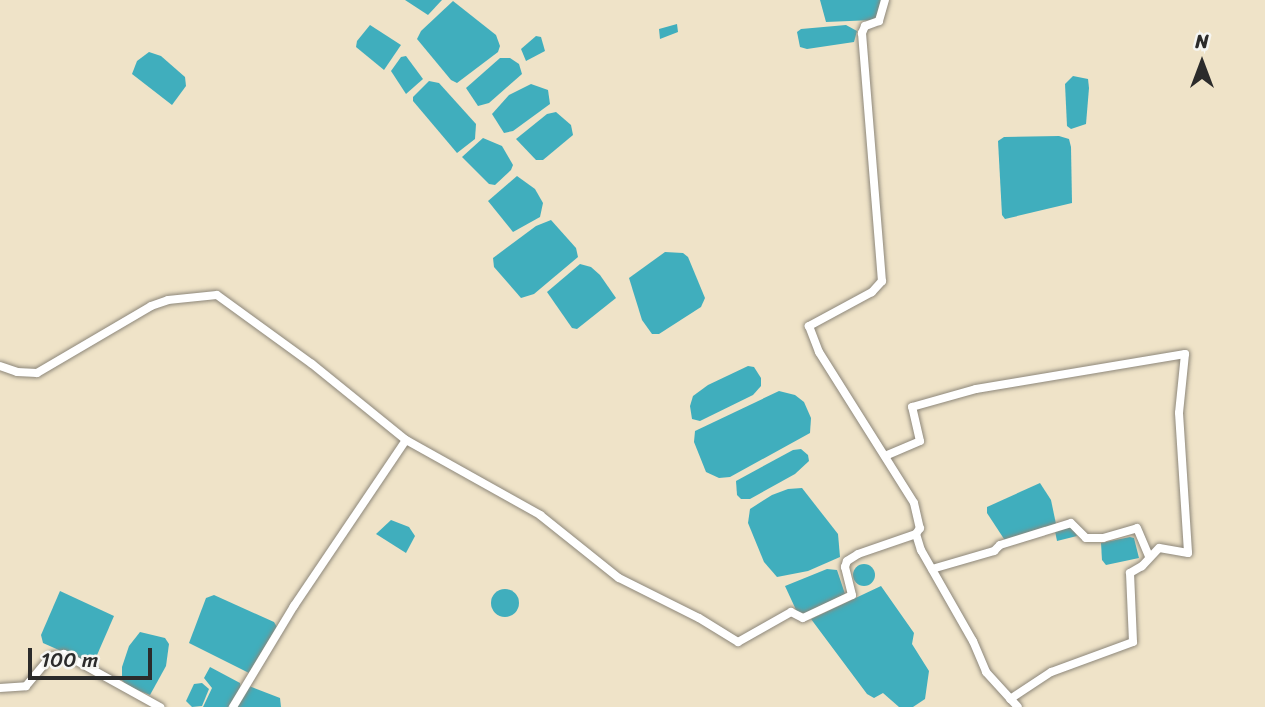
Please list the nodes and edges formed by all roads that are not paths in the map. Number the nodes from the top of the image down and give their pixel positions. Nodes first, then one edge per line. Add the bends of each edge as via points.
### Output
1 (885, 0) edge
2 (0, 366) edge
3 (406, 440) junction
4 (885, 456) junction
5 (916, 534) junction
6 (1149, 556) junction
7 (932, 569) junction
8 (0, 688) edge
9 (1010, 699) junction
10 (160, 707) edge
11 (233, 707) edge
12 (1018, 707) edge

1 - 4 street via 879,21 862,33 882,282 809,326 819,352
2 - 3 street via 37,373 150,306 218,295
3 - 5 street via 540,515 619,579 738,642 790,612 803,618 852,595 847,561
3 - 11 street via 294,606
4 - 5 street via 914,503 920,528
4 - 6 street via 920,441 912,407 976,389 1185,355 1179,413 1188,553 1159,548
5 - 7 street
6 - 7 street via 1138,528 1086,538 1071,523
6 - 9 street via 1130,573 1133,642 1051,672
7 - 9 street via 986,672
8 - 10 street via 26,687 50,657 64,654
9 - 12 street

